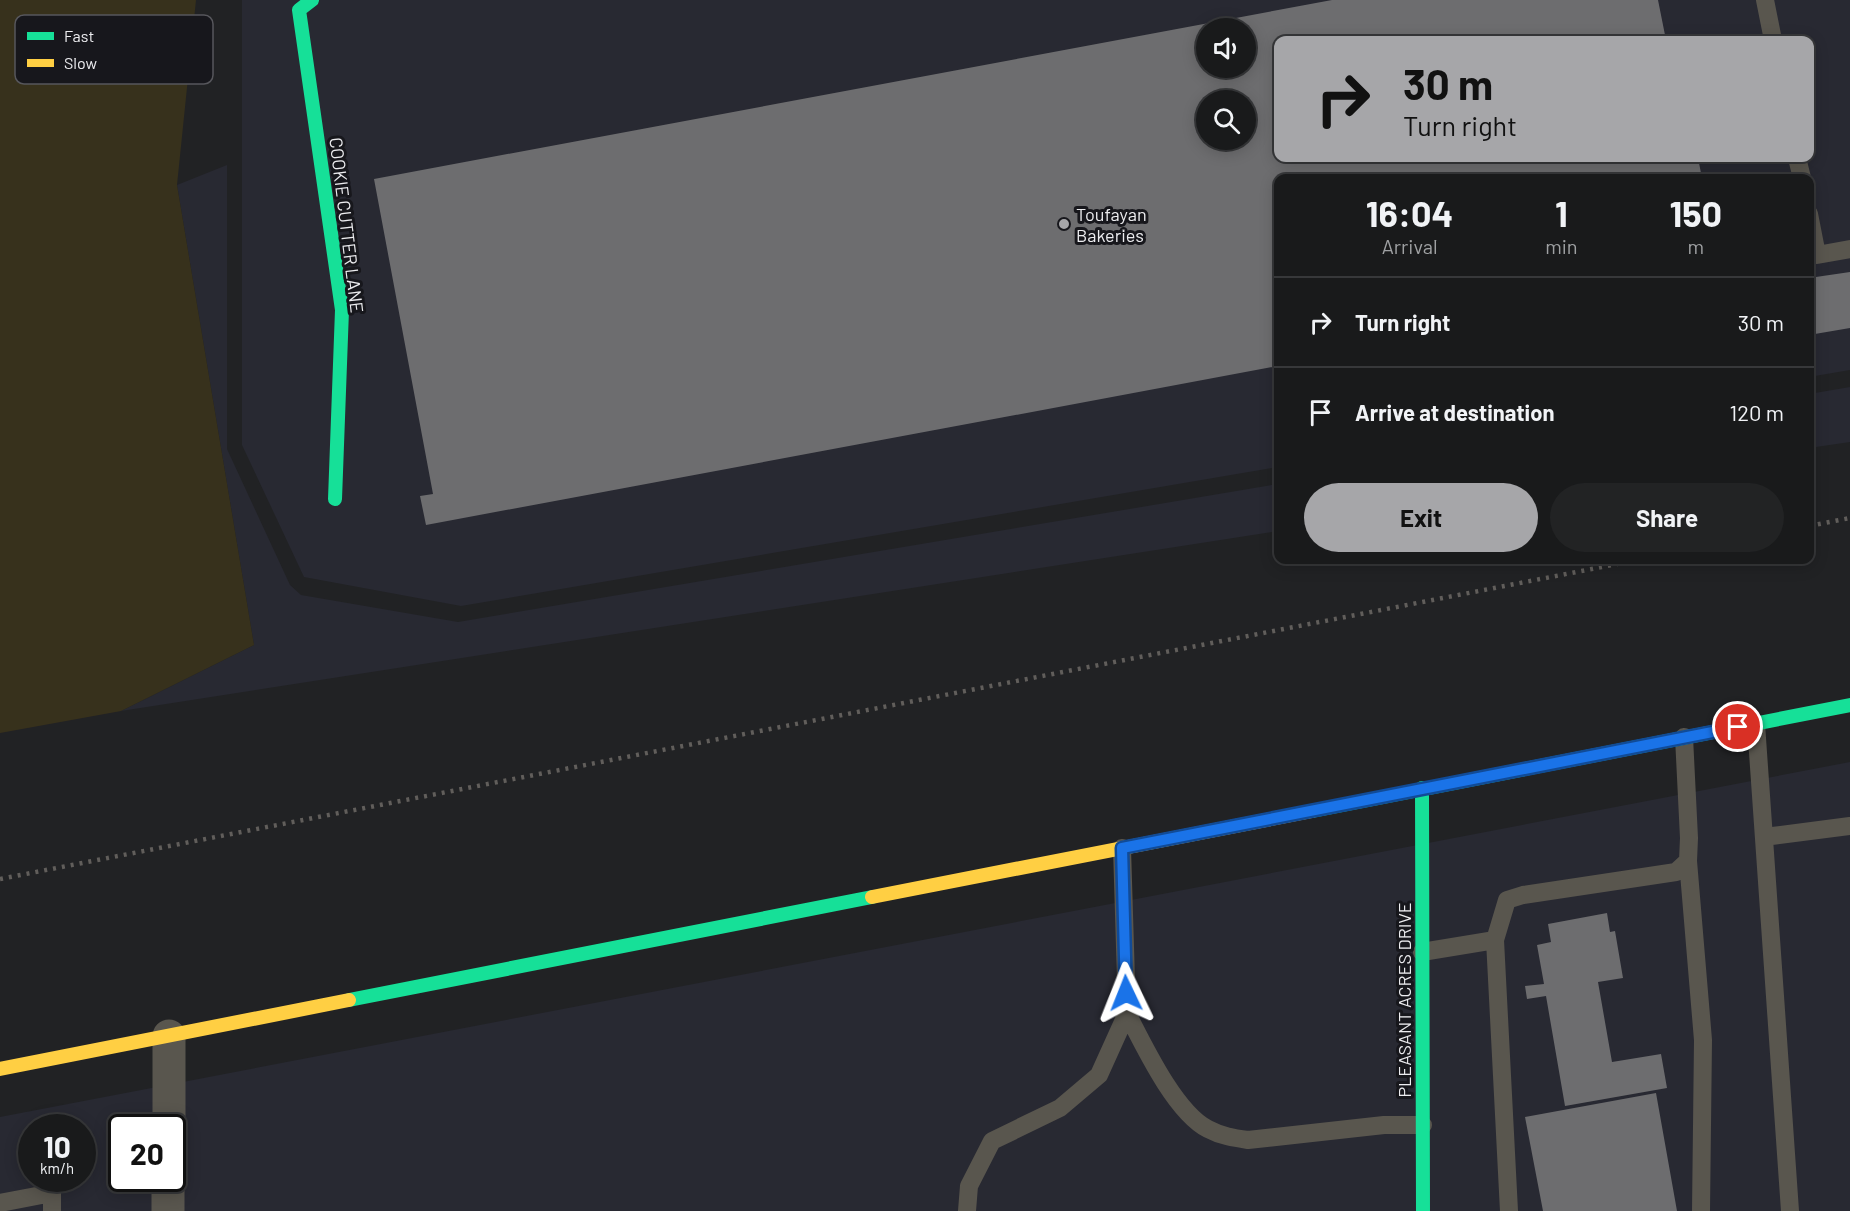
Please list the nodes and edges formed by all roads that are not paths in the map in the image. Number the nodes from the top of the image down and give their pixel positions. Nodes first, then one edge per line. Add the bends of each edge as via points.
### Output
1 (312, 0) edge
2 (1765, 0) edge
3 (1772, 36) edge
4 (1814, 240) edge
5 (1850, 249) edge
6 (335, 499) dead end
7 (1850, 705) edge
8 (1756, 724) junction
9 (1684, 737) junction
10 (1422, 788) junction
11 (1850, 826) edge
12 (1764, 837) junction
13 (1122, 848) junction
14 (1688, 861) junction
15 (1495, 940) junction
16 (1422, 952) junction
17 (1127, 1013) junction
18 (169, 1036) junction
19 (0, 1069) edge
20 (169, 1114) edge
21 (1423, 1125) junction
22 (168, 1192) edge
23 (0, 1203) edge
24 (52, 1211) edge
25 (168, 1211) edge
26 (967, 1211) edge
27 (1423, 1211) edge
28 (1509, 1211) edge
29 (1701, 1211) edge
30 (1790, 1211) edge

1 - 6 main road, COOKIE CUTTER LANE via 299,10 342,310
2 - 3 lane
4 - 5 lane via 1817,255
7 - 8 main road
8 - 9 main road
8 - 12 lane
9 - 10 main road
9 - 14 lane
10 - 13 main road
10 - 16 main road, PLEASANT ACRES DRIVE
11 - 12 lane
12 - 30 lane
13 - 17 lane
13 - 18 main road
14 - 15 lane via 1676,872 1507,900
14 - 29 lane via 1703,1040
15 - 16 lane
15 - 28 lane
16 - 21 main road, PLEASANT ACRES DRIVE
17 - 21 lane via 1154,1066 1186,1112 1207,1129 1228,1137 1248,1140 1384,1125
17 - 26 lane via 1099,1076 1060,1108 992,1141 969,1186
18 - 19 main road
18 - 20 street
21 - 27 main road, PLEASANT ACRES DRIVE
22 - 25 street
23 - 24 lane via 52,1193

